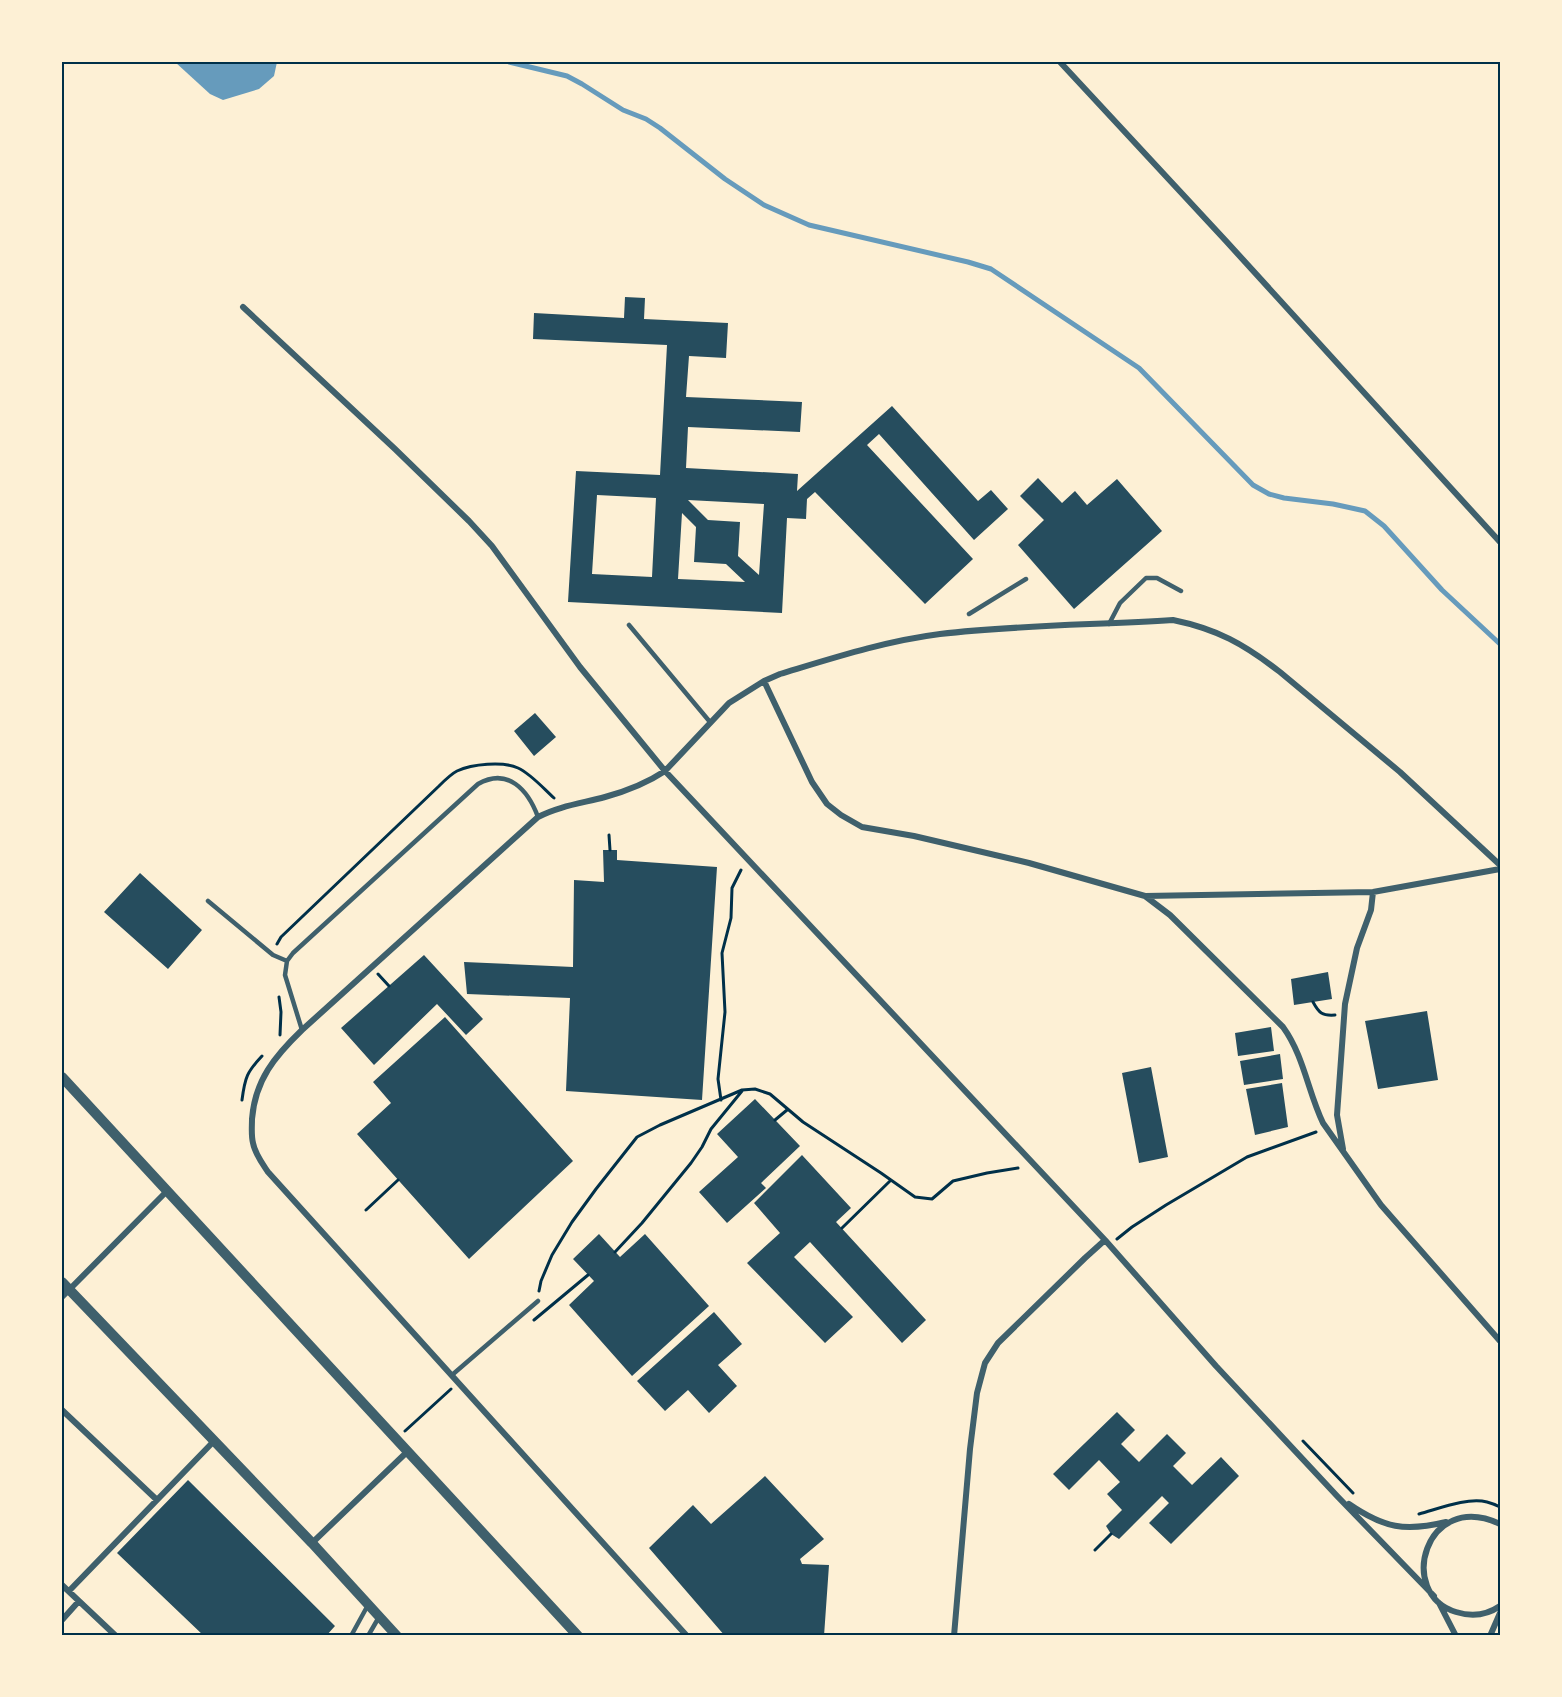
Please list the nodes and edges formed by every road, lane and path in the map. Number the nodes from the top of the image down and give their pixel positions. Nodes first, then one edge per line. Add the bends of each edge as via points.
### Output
1 (1060, 62) edge
2 (243, 307) dead end
3 (1500, 542) edge
4 (1026, 579) dead end
5 (1181, 591) dead end
6 (969, 614) dead end
7 (1109, 624) junction
8 (629, 625) dead end
9 (764, 681) junction
10 (710, 722) junction
11 (665, 771) junction
12 (565, 807) junction
13 (538, 817) junction
14 (609, 835) dead end
15 (610, 850) dead end
16 (1500, 867) edge
17 (741, 870) dead end
18 (1373, 892) junction
19 (1145, 896) junction
20 (208, 901) dead end
21 (273, 955) junction
22 (287, 961) junction
23 (278, 988) dead end
24 (1313, 1002) dead end
25 (1335, 1010) dead end
26 (1336, 1014) junction
27 (1344, 1014) junction
28 (302, 1030) junction
29 (280, 1036) dead end
30 (265, 1053) dead end
31 (62, 1077) edge
32 (743, 1090) junction
33 (721, 1100) junction
34 (242, 1104) dead end
35 (787, 1110) junction
36 (775, 1120) dead end
37 (1315, 1126) dead end
38 (1344, 1153) junction
39 (1018, 1168) dead end
40 (398, 1180) dead end
41 (891, 1180) junction
42 (167, 1191) junction
43 (366, 1210) dead end
44 (842, 1228) dead end
45 (1105, 1240) junction
46 (1116, 1240) dead end
47 (615, 1252) dead end
48 (64, 1290) edge
49 (538, 1301) joint
50 (1500, 1341) edge
51 (452, 1375) junction
52 (458, 1382) junction
53 (450, 1390) junction
54 (456, 1397) dead end
55 (62, 1410) edge
56 (397, 1438) junction
57 (1296, 1438) dead end
58 (214, 1441) junction
59 (408, 1451) junction
60 (1353, 1492) dead end
61 (1338, 1497) junction
62 (157, 1500) junction
63 (1500, 1507) edge
64 (1411, 1514) dead end
65 (1453, 1520) junction
66 (1500, 1524) edge
67 (1111, 1534) dead end
68 (312, 1543) junction
69 (1095, 1550) dead end
70 (62, 1585) edge
71 (69, 1591) junction
72 (1434, 1596) junction
73 (79, 1601) junction
74 (1439, 1602) junction
75 (368, 1605) junction
76 (1500, 1606) edge
77 (1500, 1613) edge
78 (379, 1617) junction
79 (62, 1620) edge
80 (116, 1635) edge
81 (351, 1635) edge
82 (368, 1635) edge
83 (397, 1635) edge
84 (578, 1635) edge
85 (687, 1635) edge
86 (954, 1635) edge
87 (1456, 1635) edge
88 (1490, 1635) edge

1 - 3 street
2 - 11 street via 492,546 580,667
4 - 6 lane
5 - 7 lane via 1156,578 1146,578 1120,603
7 - 9 street via 1020,627 912,638
7 - 16 street via 1173,620 1212,630 1241,644 1400,772
8 - 10 lane
9 - 10 street via 729,703
9 - 19 street via 812,782 827,804 848,820 862,827 1029,863
10 - 11 street
11 - 12 street via 637,786
11 - 45 street
12 - 13 street
12 - 21 path via 519,768 507,764 456,771 281,937
13 - 22 lane via 529,796 518,785 495,778 483,782
13 - 28 street
14 - 15 path
16 - 18 street
17 - 33 path via 732,888 731,918 722,953 725,1012 718,1078
18 - 19 street
18 - 27 street via 1350,975
19 - 38 street via 1170,915 1283,1027 1304,1067 1316,1109
20 - 21 lane
21 - 22 lane
22 - 28 lane via 285,975
23 - 29 path
24 - 26 path via 1318,1012
25 - 26 path
26 - 27 path
27 - 38 street via 1337,1115
28 - 51 street via 277,1055 256,1097 251,1135 259,1159
30 - 34 path via 249,1070
31 - 42 street
32 - 33 path
32 - 35 path via 762,1090
32 - 47 path via 711,1129 691,1162
33 - 49 path via 638,1137 572,1222 552,1255
35 - 36 path
35 - 41 path
37 - 46 path via 1318,1131 1247,1157 1218,1173
38 - 50 street via 1381,1205
39 - 41 path via 953,1181 932,1198 915,1197
40 - 43 path
41 - 44 path
42 - 48 street
42 - 56 street
45 - 61 street
45 - 86 street via 998,1343 985,1363 969,1449
48 - 58 street
49 - 51 lane
51 - 52 street
52 - 53 path
52 - 85 street
53 - 54 path
53 - 56 path
55 - 62 street
56 - 59 street
57 - 60 path via 1306,1443
58 - 62 street
58 - 68 street
59 - 68 street
59 - 84 street
61 - 65 street via 1376,1521 1396,1527 1430,1526
61 - 72 street
62 - 71 street
63 - 64 path via 1478,1501
65 - 66 street via 1486,1517
65 - 72 street via 1440,1528 1425,1554 1426,1583
67 - 69 path
68 - 75 street
70 - 71 street
71 - 73 street
72 - 74 street
73 - 79 street
73 - 80 street
74 - 76 street via 1467,1615 1482,1615
74 - 87 street
75 - 78 street
75 - 81 lane
77 - 88 street
78 - 82 lane
78 - 83 street

